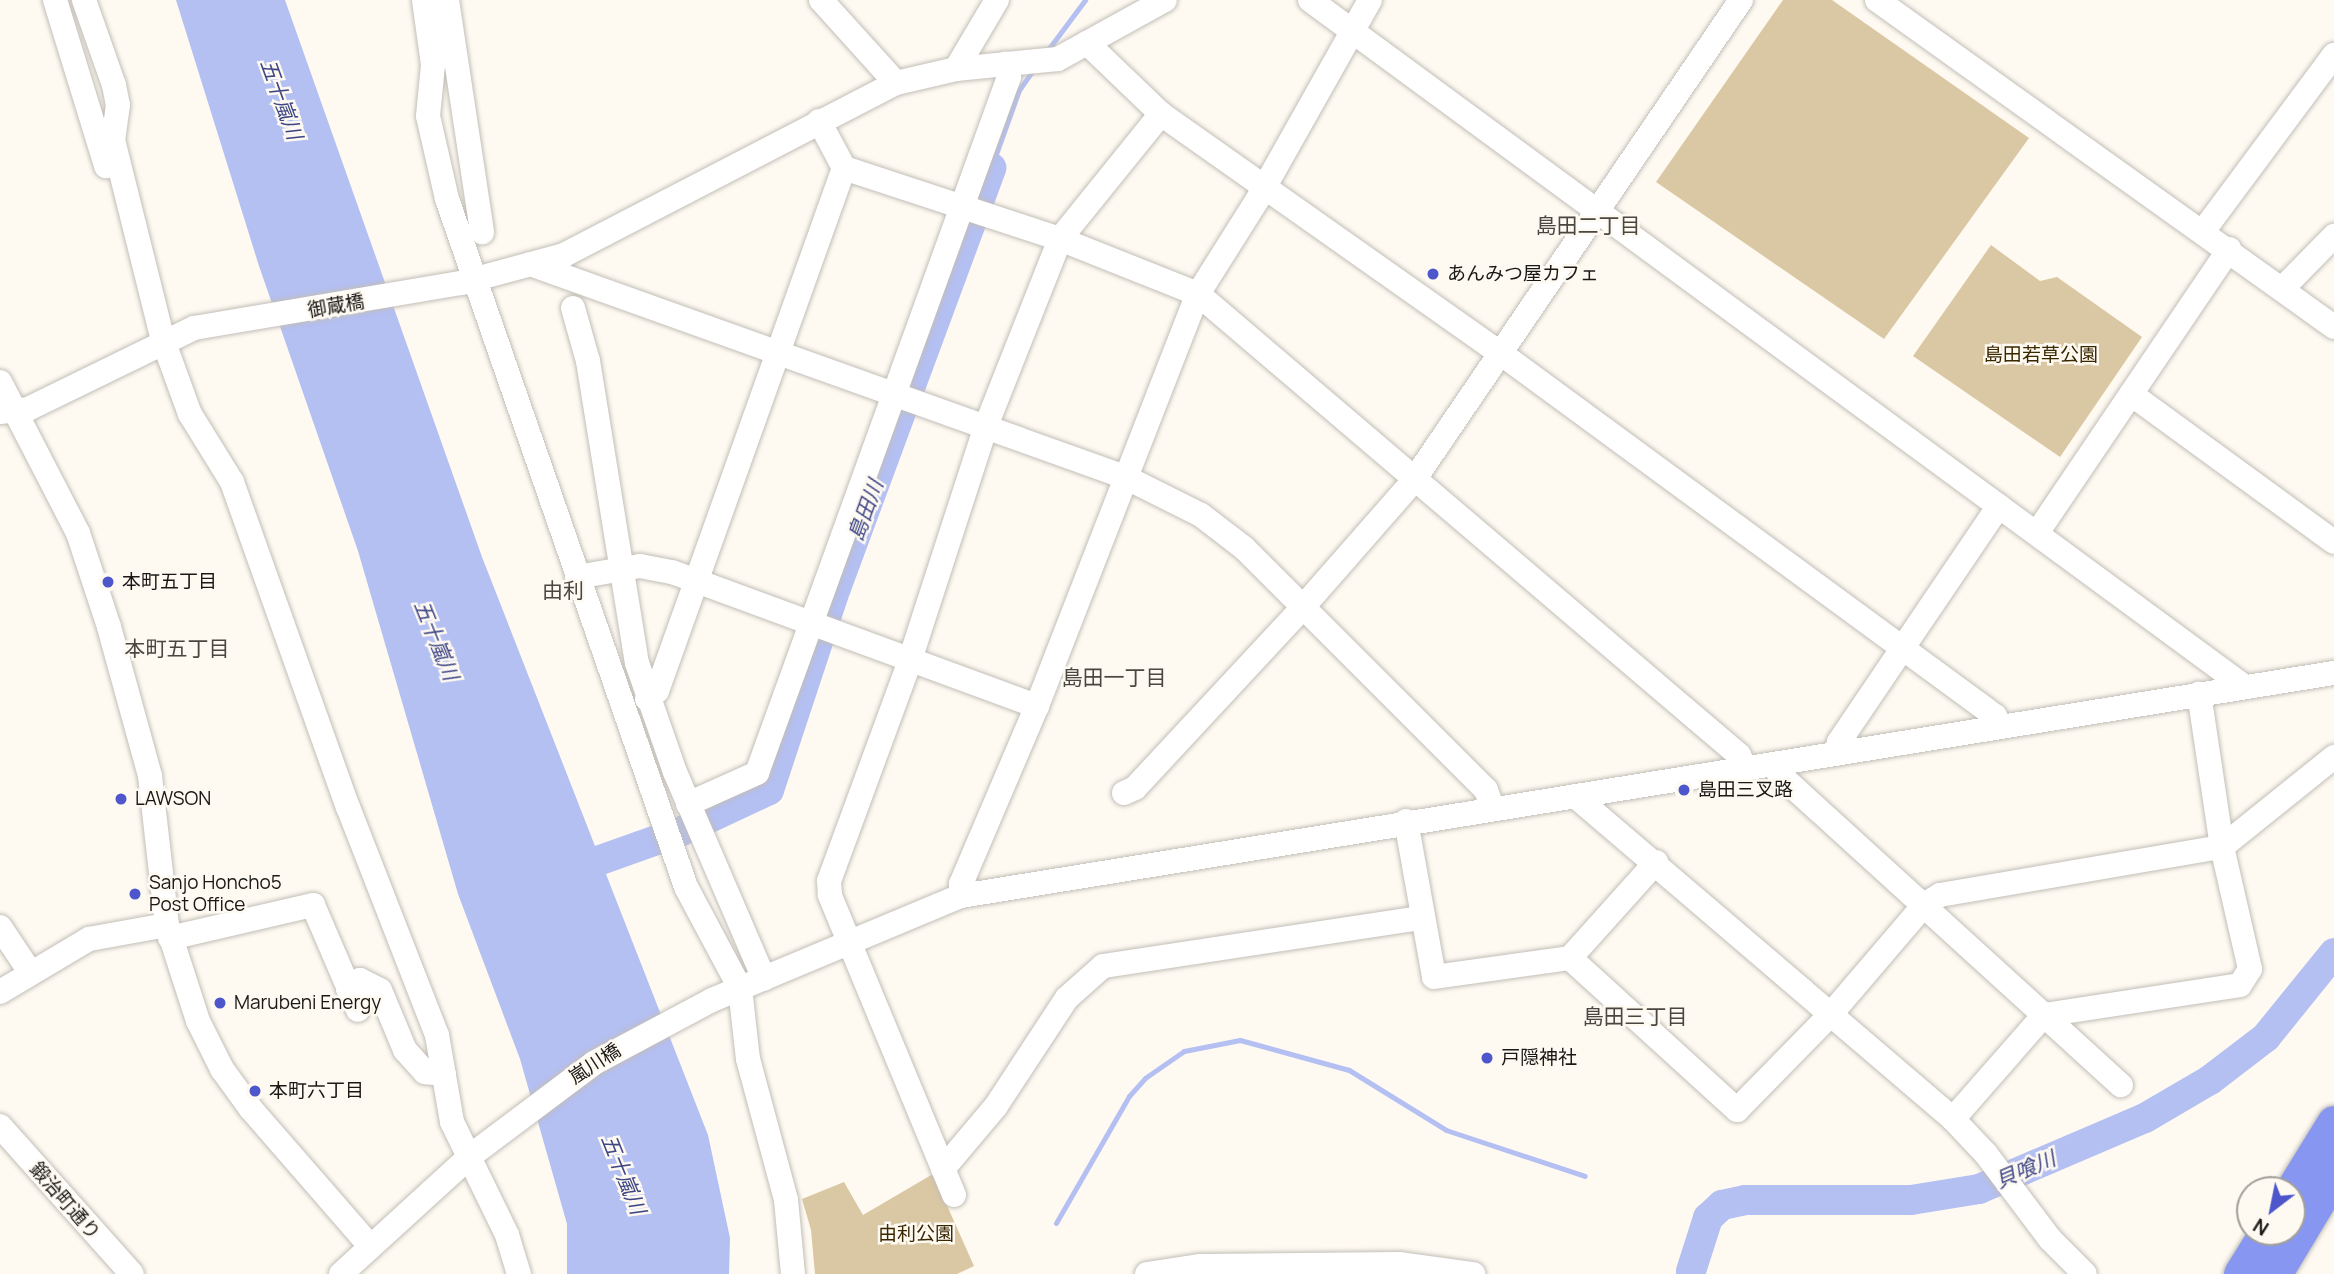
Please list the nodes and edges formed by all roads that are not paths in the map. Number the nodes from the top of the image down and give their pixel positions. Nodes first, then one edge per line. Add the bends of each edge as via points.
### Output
1 (55, 0) edge
2 (84, 0) edge
3 (424, 0) edge
4 (447, 0) edge
5 (821, 0) edge
6 (997, 0) edge
7 (1165, 0) edge
8 (1310, 0) edge
9 (1370, 0) edge
10 (1741, 0) edge
11 (1877, 0) edge
12 (1353, 32) junction
13 (1087, 43) junction
14 (2334, 55) edge
15 (1005, 64) junction
16 (956, 69) junction
17 (896, 83) junction
18 (1161, 114) junction
19 (819, 121) junction
20 (844, 168) junction
21 (1265, 184) junction
22 (962, 209) junction
23 (1597, 211) junction
24 (2204, 230) junction
25 (482, 232) dead end
26 (2334, 236) edge
27 (1060, 239) junction
28 (2229, 249) junction
29 (140, 255) junction
30 (530, 264) junction
31 (468, 281) junction
32 (2283, 288) junction
33 (1198, 294) junction
34 (573, 308) dead end
35 (2334, 327) edge
36 (163, 340) junction
37 (778, 354) junction
38 (1503, 355) junction
39 (0, 382) edge
40 (2131, 394) junction
41 (903, 397) junction
42 (8, 411) edge
43 (986, 426) junction
44 (1125, 477) junction
45 (1414, 480) junction
46 (1999, 506) junction
47 (2037, 533) junction
48 (2334, 542) edge
49 (619, 567) junction
50 (578, 577) junction
51 (696, 579) junction
52 (1303, 607) junction
53 (813, 623) junction
54 (1903, 648) junction
55 (909, 663) junction
56 (2334, 673) edge
57 (2245, 687) junction
58 (2199, 694) junction
59 (647, 699) junction
60 (1037, 706) junction
61 (2000, 726) junction
62 (1836, 754) junction
63 (2334, 757) edge
64 (1773, 764) junction
65 (1745, 768) junction
66 (1124, 793) dead end
67 (1575, 796) junction
68 (688, 804) junction
69 (1493, 808) junction
70 (1406, 821) junction
71 (2222, 847) junction
72 (1656, 862) junction
73 (961, 896) junction
74 (1924, 905) junction
75 (1422, 918) junction
76 (0, 927) edge
77 (168, 931) junction
78 (851, 943) junction
79 (1570, 958) junction
80 (30, 972) junction
81 (764, 979) junction
82 (740, 988) junction
83 (0, 992) edge
84 (1831, 1014) junction
85 (2044, 1015) junction
86 (444, 1074) junction
87 (2121, 1085) dead end
88 (1953, 1119) junction
89 (2334, 1123) edge
90 (0, 1126) edge
91 (478, 1150) junction
92 (943, 1169) junction
93 (2334, 1174) edge
94 (2301, 1176) edge
95 (954, 1195) dead end
96 (2258, 1246) edge
97 (370, 1247) junction
98 (132, 1274) edge
99 (341, 1274) edge
100 (519, 1274) edge
101 (793, 1274) edge
102 (1147, 1274) edge
103 (1473, 1274) edge
104 (2085, 1274) edge
105 (2241, 1274) edge
106 (2274, 1274) edge

1 - 29 street via 110,178
2 - 29 street via 114,85 118,105 113,140
3 - 31 street via 433,65 429,97 432,137
4 - 25 street
5 - 17 street
6 - 16 street
7 - 13 street, 御蔵橋
8 - 12 street
9 - 12 street
10 - 23 street
11 - 24 street
12 - 21 street
12 - 23 street
13 - 15 street, 御蔵橋 via 1058,59
13 - 18 street
14 - 24 street
15 - 16 street, 御蔵橋
15 - 22 street via 1009,77
16 - 17 street, 御蔵橋
17 - 19 street, 御蔵橋
18 - 21 street
18 - 27 street
19 - 20 street
19 - 30 street, 御蔵橋 via 564,255
20 - 22 street
20 - 37 street
21 - 33 street
21 - 38 street
22 - 27 street
22 - 41 street
23 - 38 street
23 - 46 street
24 - 28 street
26 - 32 street
27 - 33 street
27 - 43 street
28 - 32 street
28 - 40 street
29 - 36 street
30 - 31 street, 御蔵橋
30 - 37 street
31 - 36 street, 御蔵橋 via 194,328
31 - 50 street
32 - 35 street
33 - 44 street
33 - 45 street
34 - 49 street via 588,361
36 - 42 street, 御蔵橋 via 28,409
36 - 86 street via 190,414 232,482 348,807 438,1035
37 - 41 street
37 - 51 street
38 - 45 street
38 - 54 street
39 - 42 street
40 - 47 street
40 - 48 street
41 - 43 street
41 - 53 street
42 - 77 street via 78,533 109,627 150,776
43 - 44 street
43 - 55 street
44 - 52 street via 1201,514 1244,548
44 - 60 street
45 - 52 street
45 - 65 street via 1738,755
46 - 47 street
46 - 54 street
47 - 57 street
49 - 50 street
49 - 51 street via 640,566
49 - 59 street
50 - 82 street via 686,887
51 - 53 street
51 - 59 street via 657,691
52 - 66 street via 1136,788
52 - 69 street via 1486,790
53 - 55 street
53 - 68 street via 757,773
54 - 61 street via 1995,716
54 - 62 street via 1839,742
55 - 60 street
55 - 78 street via 830,881 830,895
56 - 57 street, 嵐川橋
57 - 58 street, 嵐川橋
58 - 61 street, 嵐川橋
58 - 71 street
59 - 68 street
60 - 73 street via 961,884
61 - 62 street, 嵐川橋
62 - 64 street, 嵐川橋
63 - 71 street
64 - 65 street, 嵐川橋
64 - 74 street
65 - 67 street, 嵐川橋
67 - 69 street, 嵐川橋
67 - 72 street
68 - 81 street
69 - 70 street, 嵐川橋
70 - 73 street, 嵐川橋
70 - 75 street
71 - 74 street via 1940,895
71 - 85 street via 2250,969 2240,985
72 - 79 street
72 - 84 street
73 - 78 street, 嵐川橋
74 - 84 street
74 - 85 street
75 - 79 street via 1434,977
75 - 92 street via 1103,966 1066,998 996,1107
76 - 80 street
77 - 80 street via 89,939
77 - 86 street via 313,905 353,1000 360,980 380,990 405,1050 425,1072
77 - 97 street via 198,1021 222,1069
78 - 81 street, 嵐川橋
78 - 92 street
79 - 84 street via 1737,1110
80 - 83 street
81 - 82 street, 嵐川橋
82 - 91 street, 嵐川橋 via 594,1063
82 - 101 street via 748,1059 786,1200
84 - 88 street
85 - 87 street
85 - 88 street
86 - 91 street via 452,1122
88 - 104 street via 1986,1154 2050,1239
89 - 94 highway
90 - 98 street, 鍛治町通り
91 - 97 street, 嵐川橋
91 - 100 street
92 - 95 street
93 - 106 highway
96 - 105 highway
97 - 99 street, 嵐川橋
102 - 103 street via 1200,1266 1399,1264

